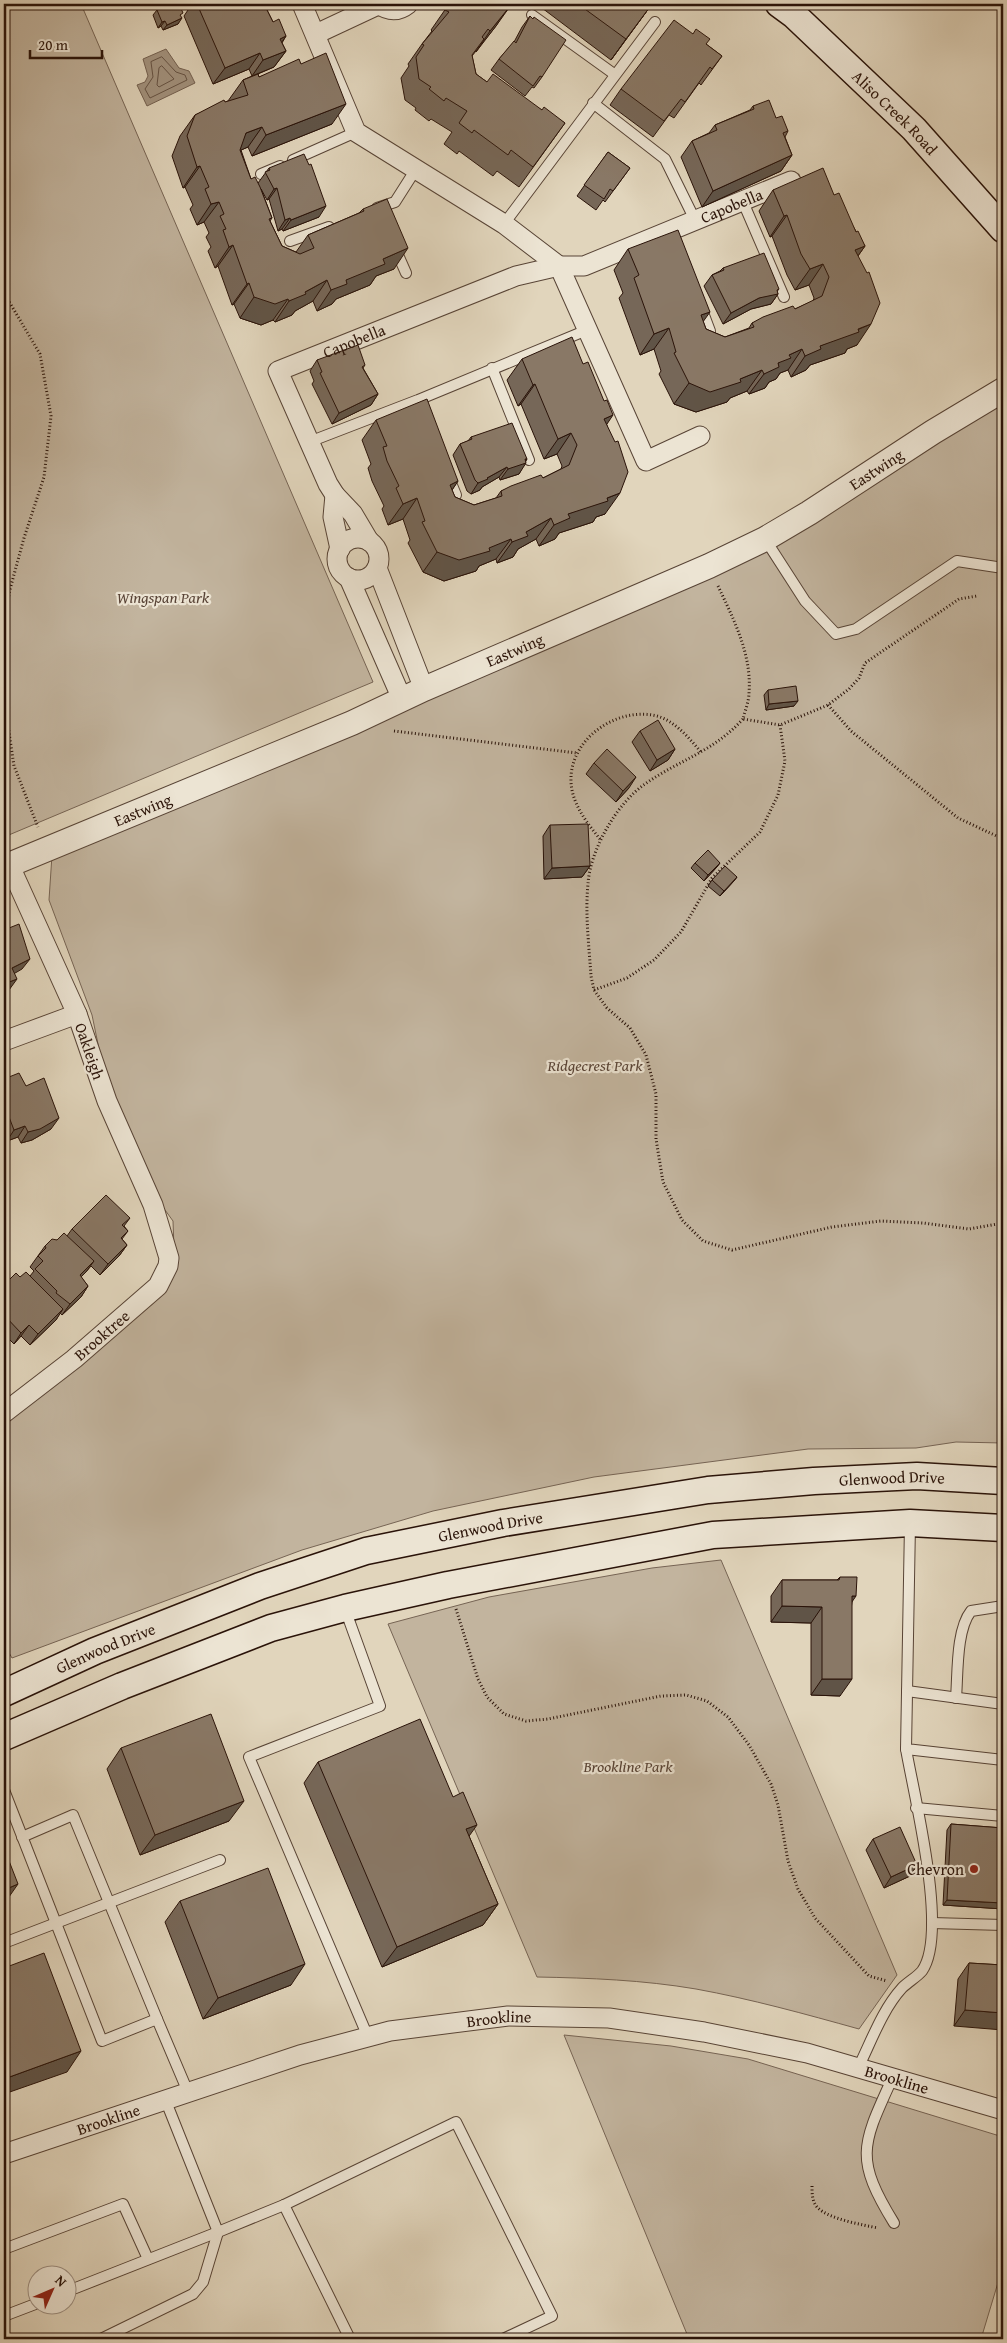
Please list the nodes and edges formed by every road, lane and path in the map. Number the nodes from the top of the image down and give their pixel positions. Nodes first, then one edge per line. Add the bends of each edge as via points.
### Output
1 (378, 4) edge
2 (408, 4) edge
3 (779, 4) edge
4 (307, 5) edge
5 (532, 15) edge
6 (654, 22) dead end
7 (316, 34) junction
8 (614, 74) junction
9 (593, 103) junction
10 (356, 132) junction
11 (416, 170) junction
12 (261, 174) dead end
13 (791, 180) edge
14 (743, 202) junction
15 (376, 212) edge
16 (342, 221) edge
17 (696, 222) junction
18 (504, 224) junction
19 (1003, 229) edge
20 (392, 240) edge
21 (290, 241) dead end
22 (559, 266) junction
23 (406, 273) edge
24 (4, 293) edge
25 (696, 295) edge
26 (784, 297) dead end
27 (588, 330) junction
28 (710, 332) edge
29 (492, 368) junction
30 (1003, 390) edge
31 (700, 436) dead end
32 (309, 442) junction
33 (529, 460) edge
34 (446, 469) edge
35 (456, 495) edge
36 (335, 496) junction
37 (766, 539) junction
38 (368, 541) junction
39 (340, 549) junction
40 (709, 566) junction
41 (377, 568) junction
42 (1003, 568) edge
43 (349, 578) junction
44 (977, 596) dead end
45 (4, 651) edge
46 (424, 689) junction
47 (4, 699) edge
48 (402, 699) junction
49 (828, 705) junction
50 (742, 719) junction
51 (352, 723) junction
52 (780, 725) junction
53 (701, 752) junction
54 (577, 753) junction
55 (600, 839) junction
56 (1003, 839) edge
57 (46, 848) junction
58 (6, 866) edge
59 (594, 990) junction
60 (77, 1014) junction
61 (4, 1041) edge
62 (1003, 1223) edge
63 (163, 1240) joint
64 (4, 1414) edge
65 (1003, 1481) edge
66 (910, 1523) junction
67 (1003, 1528) edge
68 (448, 1585) junction
69 (1003, 1606) edge
70 (345, 1608) junction
71 (907, 1691) junction
72 (4, 1693) edge
73 (956, 1698) junction
74 (1003, 1704) edge
75 (4, 1737) edge
76 (906, 1749) junction
77 (1003, 1760) edge
78 (4, 1790) edge
79 (916, 1808) junction
80 (1003, 1816) edge
81 (22, 1837) junction
82 (220, 1860) dead end
83 (110, 1902) junction
84 (932, 1923) junction
85 (55, 1924) junction
86 (1003, 1926) edge
87 (4, 1943) edge
88 (902, 1988) junction
89 (157, 2019) junction
90 (368, 2037) junction
91 (858, 2068) junction
92 (892, 2079) junction
93 (188, 2092) junction
94 (165, 2100) junction
95 (1003, 2110) edge
96 (4, 2154) edge
97 (812, 2186) dead end
98 (284, 2205) junction
99 (894, 2223) joint
100 (218, 2232) junction
101 (4, 2249) edge
102 (148, 2259) junction
103 (78, 2287) edge
104 (28, 2307) edge
105 (4, 2316) edge
106 (101, 2339) edge
107 (350, 2339) edge
108 (503, 2339) edge

1 - 2 street via 391,10
1 - 7 street
3 - 19 main road, Aliso Creek Road via 914,129
4 - 7 street
5 - 8 lane
6 - 8 lane
7 - 10 street
8 - 9 lane
9 - 17 lane via 665,159
9 - 18 lane via 563,139
10 - 11 street
10 - 12 lane
11 - 15 lane via 395,202
11 - 18 street
13 - 14 street, Capobella
14 - 17 street, Capobella
14 - 26 lane
16 - 21 lane
17 - 22 street, Capobella via 673,236 584,266
18 - 22 street
20 - 23 lane
22 - 27 street
22 - 32 street, Capobella via 516,276 278,371
24 - 45 path via 40,354 51,416 44,477 8,594
25 - 28 lane
27 - 29 lane
27 - 31 street via 646,461
29 - 32 lane via 419,405
29 - 33 lane
30 - 37 street, Eastwing
32 - 36 street, Capobella
34 - 35 lane
36 - 38 street, Capobella via 353,514
36 - 39 street, Capobella via 333,518
37 - 40 street, Eastwing
37 - 42 lane via 805,601 836,634 856,629 957,561
38 - 39 street via 356,538
38 - 41 street, Capobella via 378,556
39 - 43 street, Capobella via 337,562
40 - 46 street, Eastwing
40 - 50 path via 738,631 748,665 749,694
41 - 43 street via 368,577
41 - 46 street, Capobella
43 - 48 street, Capobella
44 - 49 path via 959,599 865,663 859,678
46 - 48 street, Eastwing
47 - 57 path via 14,766
48 - 51 street, Eastwing
49 - 52 path
49 - 56 path via 852,731 958,818
50 - 52 path
50 - 53 path via 726,737
51 - 54 path
51 - 57 street, Eastwing
52 - 59 path via 785,761 778,795 760,832 712,878 681,932 654,960 626,978
53 - 54 path via 680,729 657,716 638,715 602,726
53 - 55 path via 644,784 622,804
54 - 55 path via 571,781 576,801 585,822
55 - 59 path via 588,882 588,932
57 - 58 street, Eastwing
58 - 60 street, Oakleigh
59 - 62 path via 607,1008 630,1028 646,1055 656,1094 656,1139 663,1182 682,1220 703,1241 732,1250 832,1227 881,1221 969,1229
60 - 61 street
60 - 63 street, Oakleigh via 107,1101 153,1205
63 - 64 street, Brooktree via 168,1266 158,1286
65 - 72 main road, Glenwood Drive via 917,1476 708,1490 503,1523 366,1551 95,1651
66 - 67 main road
66 - 68 main road via 713,1535
66 - 71 lane
68 - 70 main road
68 - 88 path via 478,1678 487,1697 504,1714 526,1721 548,1719 686,1694 707,1701 728,1717 749,1745 771,1784 788,1862 798,1889 815,1918 869,1976
69 - 73 lane via 971,1610 966,1617
70 - 75 main road via 271,1628 122,1686
70 - 90 lane via 380,1706 249,1756
71 - 73 lane
71 - 76 lane
73 - 74 lane
76 - 77 lane
76 - 79 lane
78 - 81 lane
79 - 80 lane
79 - 84 lane
81 - 83 lane via 73,1815
81 - 85 lane
82 - 83 lane
83 - 85 lane
83 - 89 lane
84 - 86 lane
84 - 88 lane via 931,1946 922,1970
85 - 87 lane
85 - 89 lane via 102,2041
88 - 91 lane via 887,2008
89 - 93 lane
90 - 91 street, Brookline via 390,2031 508,2016 609,2018 704,2032
90 - 93 street, Brookline via 300,2055
91 - 92 street, Brookline
92 - 95 street, Brookline
92 - 99 lane via 865,2154 876,2194
93 - 94 street, Brookline
94 - 96 street, Brookline
94 - 100 lane
97 - 99 path via 812,2198 826,2213 883,2229
98 - 100 lane
98 - 107 lane
98 - 108 lane via 456,2122 552,2316
100 - 102 lane
100 - 106 lane via 203,2282 193,2294
101 - 102 lane via 123,2204
102 - 103 lane
104 - 105 lane

